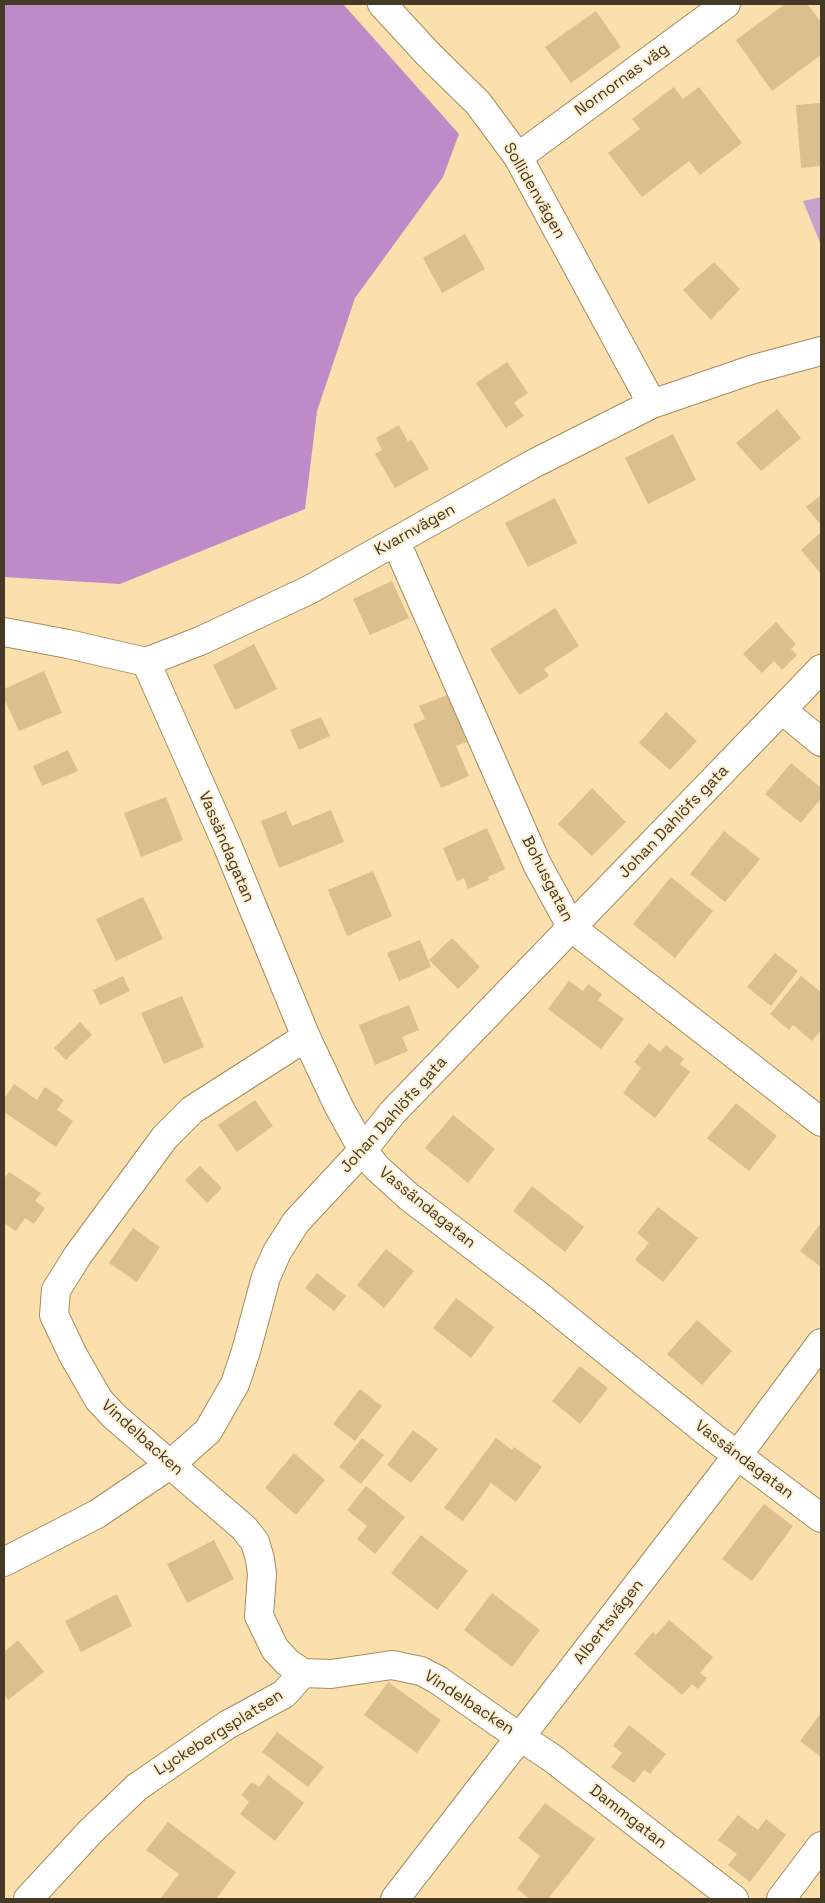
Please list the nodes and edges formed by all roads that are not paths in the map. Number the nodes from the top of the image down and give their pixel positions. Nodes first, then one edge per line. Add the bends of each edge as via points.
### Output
1 (382, 4) edge
2 (726, 4) edge
3 (518, 157) junction
4 (821, 351) edge
5 (652, 404) junction
6 (396, 542) junction
7 (4, 632) edge
8 (146, 662) junction
9 (821, 669) edge
10 (782, 710) junction
11 (821, 742) edge
12 (572, 928) junction
13 (306, 1037) junction
14 (821, 1122) edge
15 (363, 1150) junction
16 (821, 1343) edge
17 (737, 1456) junction
18 (171, 1464) junction
19 (821, 1518) edge
20 (4, 1562) edge
21 (303, 1673) junction
22 (520, 1737) junction
23 (821, 1846) edge
24 (28, 1899) edge
25 (395, 1899) edge
26 (734, 1899) edge
27 (781, 1899) edge

1 - 3 street, Sollidenvägen via 478,103
2 - 3 street, Nornornas väg
3 - 5 street, Sollidenvägen
4 - 5 street, Kvarnvägen
5 - 6 street, Kvarnvägen via 531,465
6 - 8 street, Kvarnvägen via 309,590 200,641
6 - 12 street, Bohusgatan via 536,864
7 - 8 street
8 - 13 street, Vassändagatan via 228,847
9 - 10 street, Johan Dahlöfs gata
10 - 11 street
10 - 12 street, Johan Dahlöfs gata
12 - 14 street, Bohusgatan
12 - 15 street, Johan Dahlöfs gata via 392,1113
13 - 15 street, Vassändagatan
13 - 18 street, Vindelbacken via 192,1110 165,1137 56,1290 54,1314 99,1400
15 - 17 street, Vassändagatan via 376,1167 408,1196
15 - 18 street, Johan Dahlöfs gata via 296,1222 277,1252 266,1277 235,1384 208,1431
16 - 17 street, Albertsvägen
17 - 19 street, Vassändagatan
17 - 22 street, Albertsvägen
18 - 20 street, Johan Dahlöfs gata via 98,1514
18 - 21 street, Vindelbacken via 244,1528 255,1542 262,1574 259,1616 265,1633 287,1662
21 - 22 street, Vindelbacken via 331,1674 392,1665 421,1671
21 - 24 street, Lyckebergsplatsen via 284,1694 227,1725 137,1786
22 - 25 street, Albertsvägen
22 - 26 street, Dammgatan via 552,1758
23 - 27 street

